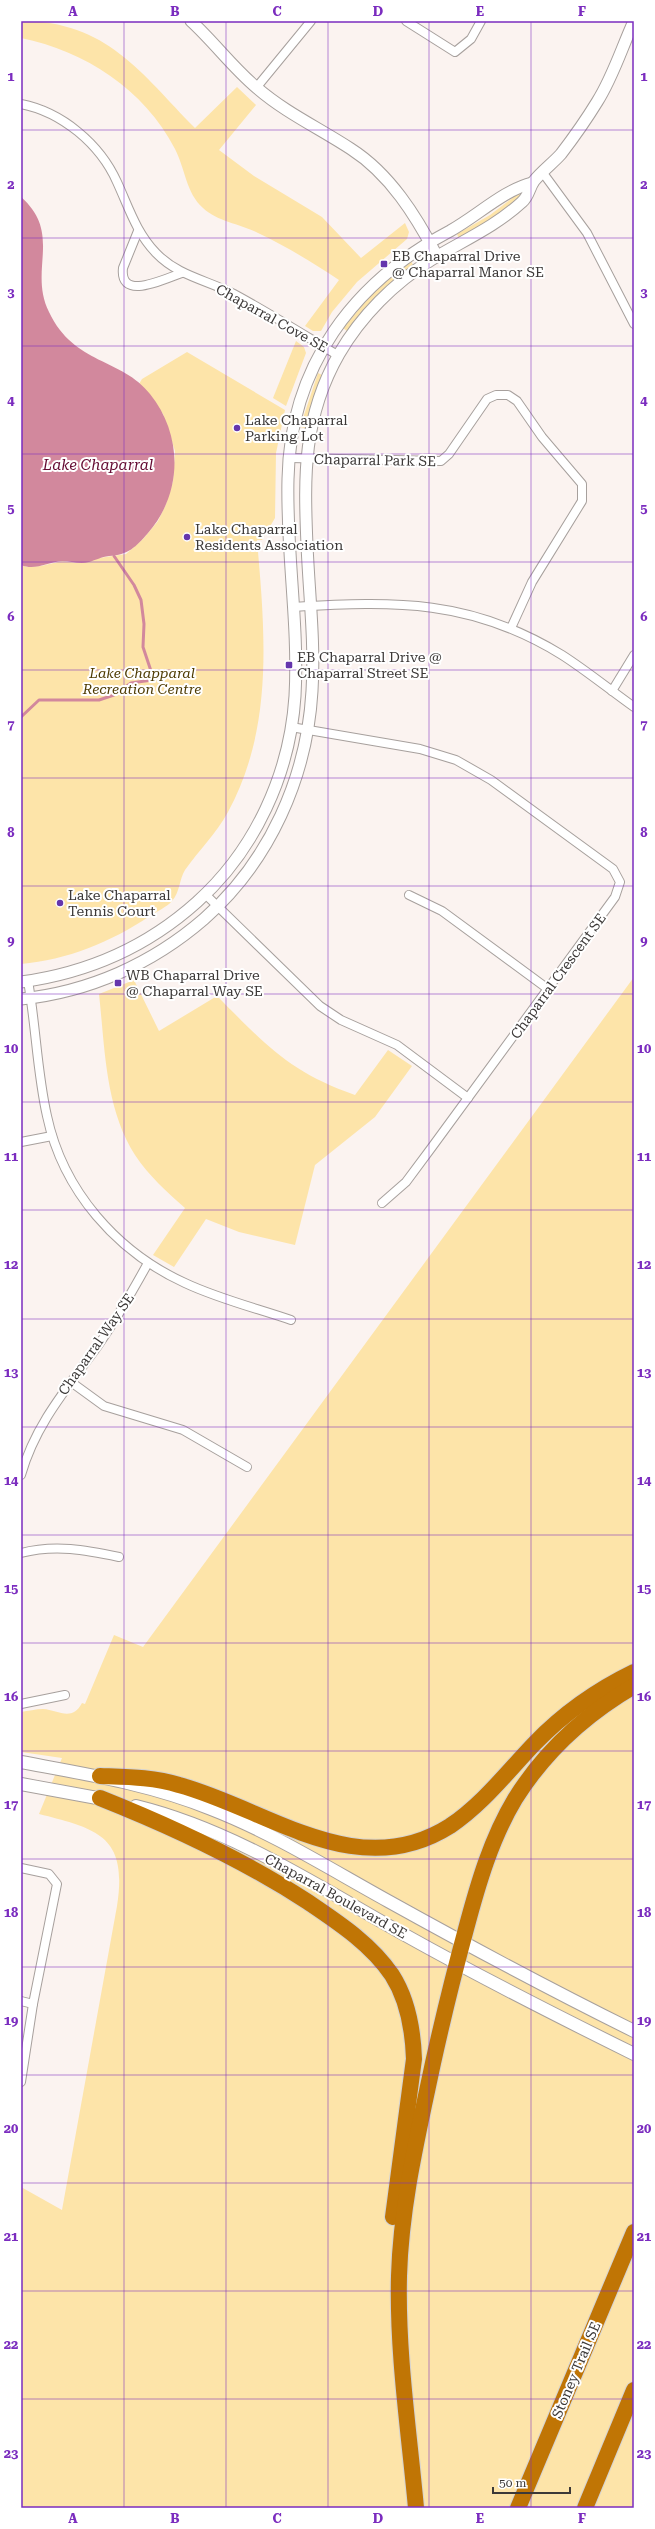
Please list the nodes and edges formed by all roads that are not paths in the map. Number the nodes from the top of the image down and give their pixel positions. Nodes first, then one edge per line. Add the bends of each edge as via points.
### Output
1 (191, 21) edge
2 (311, 21) edge
3 (406, 21) edge
4 (481, 21) edge
5 (634, 21) edge
6 (256, 88) junction
7 (21, 104) edge
8 (543, 173) junction
9 (532, 183) junction
10 (138, 231) junction
11 (429, 241) junction
12 (437, 256) junction
13 (182, 273) junction
14 (634, 324) edge
15 (324, 347) junction
16 (338, 356) junction
17 (289, 458) junction
18 (306, 459) junction
19 (309, 606) junction
20 (293, 607) junction
21 (511, 628) junction
22 (634, 655) edge
23 (612, 691) junction
24 (634, 707) edge
25 (291, 727) junction
26 (308, 730) junction
27 (205, 894) junction
28 (409, 895) dead end
29 (218, 906) junction
30 (25, 982) edge
31 (548, 989) junction
32 (26, 999) edge
33 (468, 1098) junction
34 (52, 1136) junction
35 (21, 1142) edge
36 (382, 1203) dead end
37 (148, 1263) junction
38 (291, 1320) dead end
39 (71, 1382) junction
40 (248, 1467) dead end
41 (21, 1475) edge
42 (21, 1553) edge
43 (119, 1557) dead end
44 (634, 1672) edge
45 (634, 1686) edge
46 (65, 1695) dead end
47 (21, 1704) edge
48 (21, 1762) edge
49 (100, 1776) junction
50 (21, 1784) edge
51 (100, 1798) junction
52 (21, 1868) edge
53 (462, 1942) junction
54 (456, 1963) junction
55 (21, 2001) edge
56 (33, 2004) junction
57 (634, 2031) edge
58 (634, 2054) edge
59 (21, 2082) edge
60 (634, 2232) edge
61 (401, 2354) junction
62 (634, 2390) edge
63 (416, 2508) edge
64 (518, 2508) edge
65 (585, 2508) edge

1 - 6 street
2 - 6 street
3 - 4 street via 455,52 471,39
5 - 8 street via 599,99 560,155
6 - 11 street via 289,113 351,149 382,175 407,205
7 - 10 street, Chaparral Cove SE via 59,119 92,145 114,175
8 - 9 street
8 - 14 street via 587,233
9 - 11 street via 516,187 478,215
9 - 12 street via 526,199 511,212
10 - 13 street, Chaparral Cove SE via 158,255
10 - 13 street via 123,266 123,274 128,283 135,287 144,287
11 - 12 street
11 - 15 street via 402,259 368,288 346,313
12 - 16 street via 408,276 379,302
13 - 15 street, Chaparral Cove SE via 233,293
15 - 16 street, Chaparral Cove SE
15 - 17 street via 300,400
16 - 18 street via 314,414
17 - 18 street, Chaparral Park SE
17 - 20 street via 288,505
18 - 19 street via 304,488
18 - 21 street, Chaparral Park SE via 441,461 449,454 487,399 500,394 514,398 551,448 580,481 583,493 576,510 532,582
19 - 20 street
19 - 21 street via 381,603 428,606 468,613
19 - 26 street via 312,679
20 - 25 street via 295,680
21 - 23 street via 564,656
22 - 23 street
23 - 24 street
25 - 26 street, Chaparral Crescent SE
25 - 27 street via 281,770 264,813 237,856
26 - 29 street via 297,777 274,829 246,874
26 - 31 street, Chaparral Crescent SE via 428,750 467,765 504,789 616,874 620,882 615,897
27 - 29 street
27 - 30 street via 167,926 124,952 75,971
28 - 31 street via 442,912
29 - 32 street via 170,945 128,970 77,989
29 - 33 street via 320,1006 341,1020 400,1047
30 - 32 street
31 - 33 street, Chaparral Crescent SE
32 - 34 street
33 - 36 street, Chaparral Crescent SE via 406,1182
34 - 35 street
34 - 37 street via 68,1172 93,1212 115,1236
37 - 38 street via 198,1288
37 - 39 street, Chaparral Way SE via 111,1327
39 - 40 street via 104,1406 183,1430 219,1448
39 - 41 street, Chaparral Way SE via 42,1424
42 - 43 street via 37,1549 70,1548
44 - 49 highway via 594,1695 561,1719 460,1819 432,1836 409,1844 369,1849 337,1845 309,1836 225,1800 179,1785 144,1778
45 - 53 highway via 599,1708 569,1733 545,1758 524,1786 491,1848
46 - 47 street
48 - 49 main road, Chaparral Boulevard SE
49 - 53 main road, Chaparral Boulevard SE via 171,1794 244,1823
50 - 51 main road, Chaparral Boulevard SE
51 - 54 main road, Chaparral Boulevard SE via 161,1813 231,1839
51 - 61 highway via 219,1849 300,1897 355,1935 384,1965 399,1988 411,2025 414,2053 392,2230 393,2301
52 - 56 street via 49,1874 57,1884
53 - 54 highway
53 - 57 main road, Chaparral Boulevard SE
54 - 58 main road, Chaparral Boulevard SE
54 - 61 highway via 417,2136 403,2214 399,2276
55 - 56 street
56 - 59 street
60 - 64 highway, Stoney Trail SE
61 - 63 highway
62 - 65 highway

